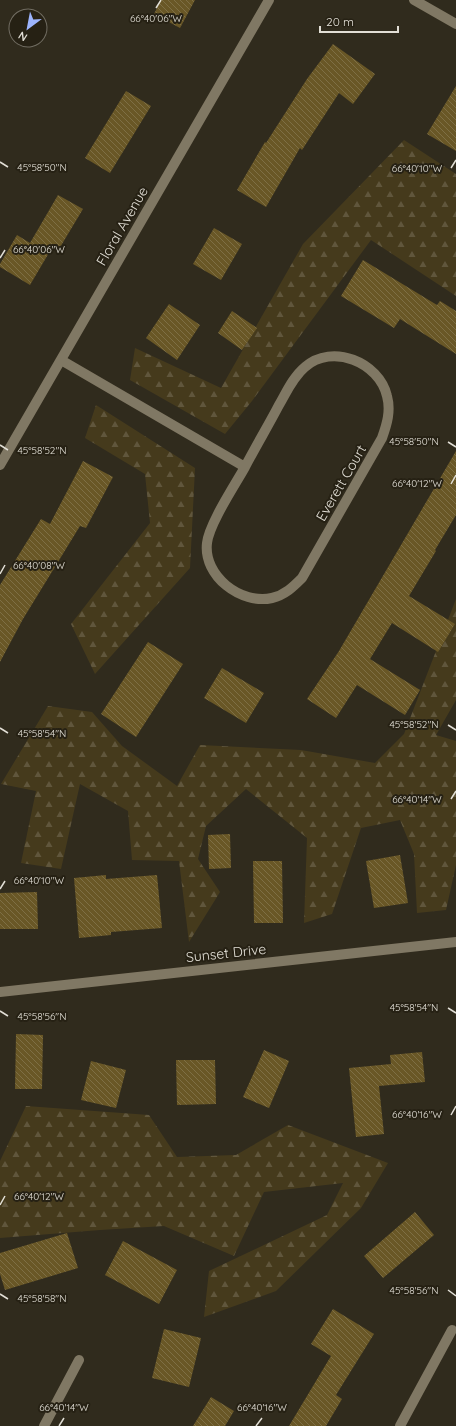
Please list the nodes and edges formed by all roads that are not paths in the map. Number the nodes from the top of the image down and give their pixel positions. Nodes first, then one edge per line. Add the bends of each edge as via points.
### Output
1 (269, 0) edge
2 (414, 0) edge
3 (456, 24) edge
4 (61, 360) junction
5 (0, 466) edge
6 (245, 467) junction
7 (456, 942) edge
8 (0, 992) edge
9 (452, 1330) dead end
10 (79, 1360) dead end
11 (44, 1426) edge
12 (400, 1426) edge

1 - 4 street, Floral Avenue
2 - 3 street
4 - 5 street, Floral Avenue
4 - 6 street
6 - 6 street, Everett Court via 212,526 207,543 209,561 218,578 233,592 251,598 271,598 288,592 302,578 382,438 389,418 387,396 378,377 362,363 343,356 323,357 305,367 290,386
7 - 8 street, Sunset Drive
9 - 12 street
10 - 11 street

